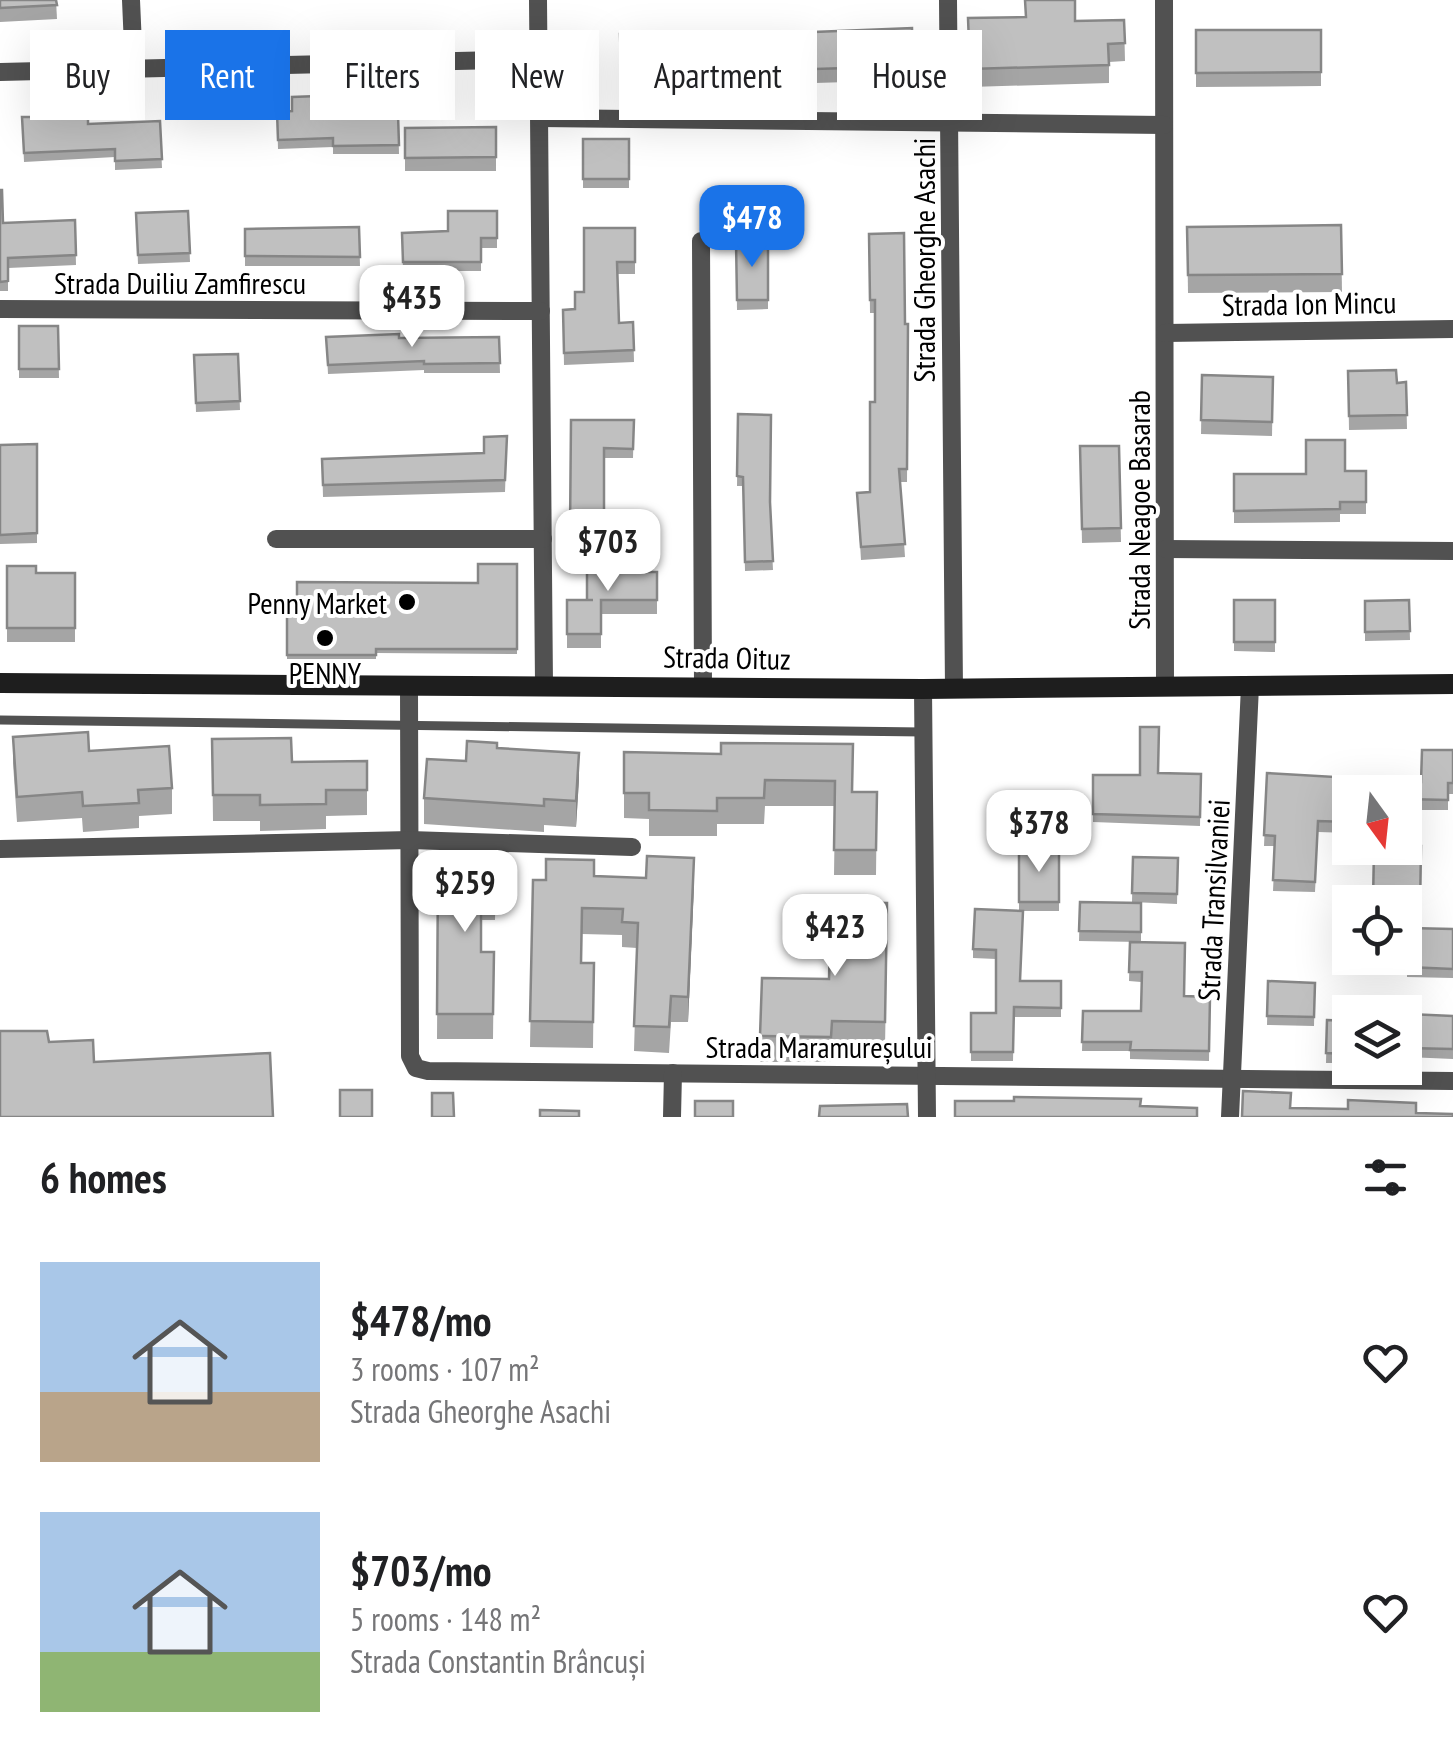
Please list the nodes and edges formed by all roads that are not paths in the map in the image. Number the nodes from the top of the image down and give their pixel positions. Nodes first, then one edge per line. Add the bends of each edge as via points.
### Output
1 (131, 0) edge
2 (538, 0) edge
3 (948, 0) edge
4 (1164, 0) edge
5 (132, 30) edge
6 (537, 30) edge
7 (475, 61) edge
8 (145, 69) edge
9 (30, 71) edge
10 (0, 72) edge
11 (599, 119) edge
12 (540, 120) edge
13 (950, 122) junction
14 (1164, 125) junction
15 (700, 241) dead end
16 (0, 309) edge
17 (540, 311) junction
18 (1453, 329) edge
19 (1166, 333) junction
20 (276, 539) dead end
21 (543, 539) junction
22 (1165, 548) junction
23 (1453, 550) edge
24 (0, 683) edge
25 (544, 684) junction
26 (1453, 684) edge
27 (409, 685) junction
28 (703, 686) junction
29 (1165, 686) junction
30 (1250, 686) junction
31 (954, 688) junction
32 (923, 689) junction
33 (0, 720) edge
34 (409, 726) junction
35 (924, 732) junction
36 (410, 840) junction
37 (632, 847) dead end
38 (0, 848) edge
39 (673, 1073) junction
40 (926, 1074) junction
41 (1232, 1078) junction
42 (1453, 1081) edge
43 (672, 1117) edge
44 (927, 1117) edge
45 (1230, 1117) edge

1 - 5 street
2 - 6 street
3 - 13 street
4 - 14 street, Strada Neagoe Basarab
7 - 8 street
9 - 10 street
11 - 13 street, Strada Gheorghe Asachi
12 - 17 street
13 - 14 street
13 - 31 street, Strada Gheorghe Asachi
14 - 19 street, Strada Neagoe Basarab
15 - 28 street
16 - 17 street, Strada Duiliu Zamfirescu
17 - 21 street
18 - 19 street, Strada Ion Mincu
19 - 22 street, Strada Neagoe Basarab
20 - 21 street
21 - 25 street
22 - 23 street
22 - 29 street, Strada Neagoe Basarab
24 - 27 main road, Strada Oituz
25 - 27 main road, Strada Oituz
25 - 28 main road, Strada Oituz
26 - 30 main road, Strada Oituz
27 - 34 street, Strada Maramureșului
28 - 32 main road, Strada Oituz
29 - 30 main road, Strada Oituz
29 - 31 main road, Strada Oituz
30 - 41 street, Strada Transilvaniei
31 - 32 main road, Strada Oituz
32 - 35 street
33 - 34 lane
34 - 35 lane
34 - 36 street, Strada Maramureșului
35 - 40 street
36 - 37 street
36 - 38 street
36 - 39 street, Strada Maramureșului via 410,1056 416,1068
39 - 40 street, Strada Maramureșului
39 - 43 street
40 - 41 street, Strada Maramureșului
40 - 44 street
41 - 42 street, Strada Maramureșului
41 - 45 street, Strada Transilvaniei

